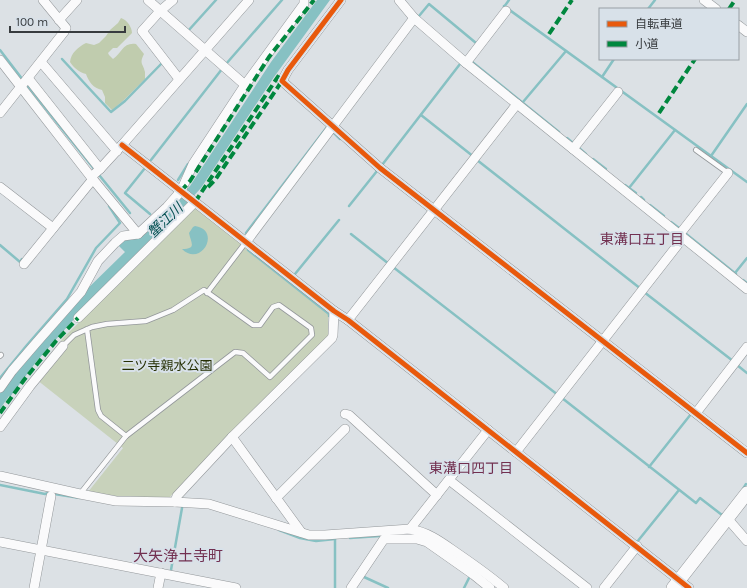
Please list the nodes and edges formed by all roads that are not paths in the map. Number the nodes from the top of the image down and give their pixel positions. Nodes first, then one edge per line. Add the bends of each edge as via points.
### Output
1 (42, 0) edge
2 (78, 0) edge
3 (148, 0) edge
4 (173, 0) edge
5 (249, 0) edge
6 (304, 0) edge
7 (341, 0) edge
8 (704, 0) edge
9 (402, 1) edge
10 (715, 8) edge
11 (160, 11) junction
12 (506, 11) dead end
13 (414, 18) junction
14 (59, 20) junction
15 (739, 26) edge
16 (747, 32) edge
17 (204, 50) junction
18 (0, 60) edge
19 (41, 62) junction
20 (466, 63) junction
21 (179, 79) junction
22 (25, 83) junction
23 (245, 85) junction
24 (618, 92) dead end
25 (517, 104) junction
26 (0, 113) edge
27 (333, 126) junction
28 (119, 148) junction
29 (573, 149) junction
30 (696, 150) dead end
31 (728, 173) joint
32 (95, 174) junction
33 (0, 187) edge
34 (181, 191) junction
35 (195, 202) junction
36 (434, 210) junction
37 (53, 228) junction
38 (138, 234) junction
39 (681, 236) junction
40 (246, 242) junction
41 (24, 264) dead end
42 (747, 290) edge
43 (207, 293) junction
44 (334, 311) junction
45 (78, 318) dead end
46 (348, 320) junction
47 (87, 329) junction
48 (603, 341) junction
49 (63, 346) joint
50 (747, 347) edge
51 (0, 388) edge
52 (696, 413) junction
53 (345, 414) dead end
54 (0, 427) edge
55 (345, 429) dead end
56 (488, 430) junction
57 (126, 436) junction
58 (232, 437) junction
59 (516, 452) junction
60 (747, 453) edge
61 (0, 476) edge
62 (449, 480) junction
63 (747, 493) edge
64 (80, 494) junction
65 (437, 495) junction
66 (51, 496) dead end
67 (276, 498) junction
68 (174, 502) junction
69 (727, 518) junction
70 (410, 529) junction
71 (301, 532) junction
72 (747, 541) edge
73 (0, 542) edge
74 (637, 546) junction
75 (41, 550) junction
76 (161, 573) junction
77 (681, 585) edge
78 (34, 588) edge
79 (158, 588) edge
80 (236, 588) edge
81 (351, 588) edge
82 (490, 588) edge
83 (504, 588) edge
84 (588, 588) edge
85 (604, 588) edge

1 - 14 street
2 - 14 street
3 - 11 street
4 - 11 street
5 - 17 street
6 - 23 street via 304,4
7 - 27 street via 282,81
8 - 10 street
9 - 13 street
11 - 17 street
11 - 21 street via 142,31
12 - 20 street
13 - 20 street
13 - 27 street
14 - 19 street via 66,28
15 - 16 street
17 - 21 street
17 - 23 street
18 - 22 street
19 - 22 street
19 - 28 street
20 - 25 street
21 - 28 street
22 - 26 street
22 - 32 street
23 - 34 street via 193,164
24 - 29 street
25 - 29 street
25 - 36 street
27 - 36 street via 380,168
27 - 40 street
28 - 32 street
28 - 34 street
29 - 39 street
30 - 31 lane
31 - 39 street
32 - 37 street
32 - 38 street
33 - 37 street
34 - 35 street
34 - 38 street
35 - 40 street
35 - 45 street
36 - 46 street
36 - 48 street
37 - 41 street
38 - 51 street via 123,236 98,261 81,292
39 - 42 street
39 - 48 street
40 - 43 lane
40 - 44 street
43 - 47 lane via 204,290 173,310 146,321 107,324
43 - 57 lane via 253,325 260,325 273,307 279,305 311,328 312,334 270,378 243,353 235,352
44 - 46 street
44 - 58 street via 332,338
46 - 56 street
47 - 49 lane via 74,335
47 - 57 lane via 98,410 101,416
48 - 52 street
48 - 59 street
49 - 54 street
50 - 52 street
52 - 60 street
53 - 65 street
55 - 67 street
56 - 59 street
56 - 62 street
57 - 64 lane
58 - 67 street
58 - 68 street
59 - 74 street
61 - 64 street
62 - 65 street
62 - 84 street
63 - 69 street
64 - 68 street via 116,501
65 - 70 street
66 - 75 street
67 - 71 street
68 - 71 street via 209,504
69 - 72 street
69 - 77 street
70 - 71 street via 325,535
70 - 83 street via 431,536
73 - 75 street
74 - 77 street
74 - 85 street
75 - 76 street
75 - 78 street
76 - 79 street
76 - 80 street
81 - 82 street via 384,539 409,538 427,542

